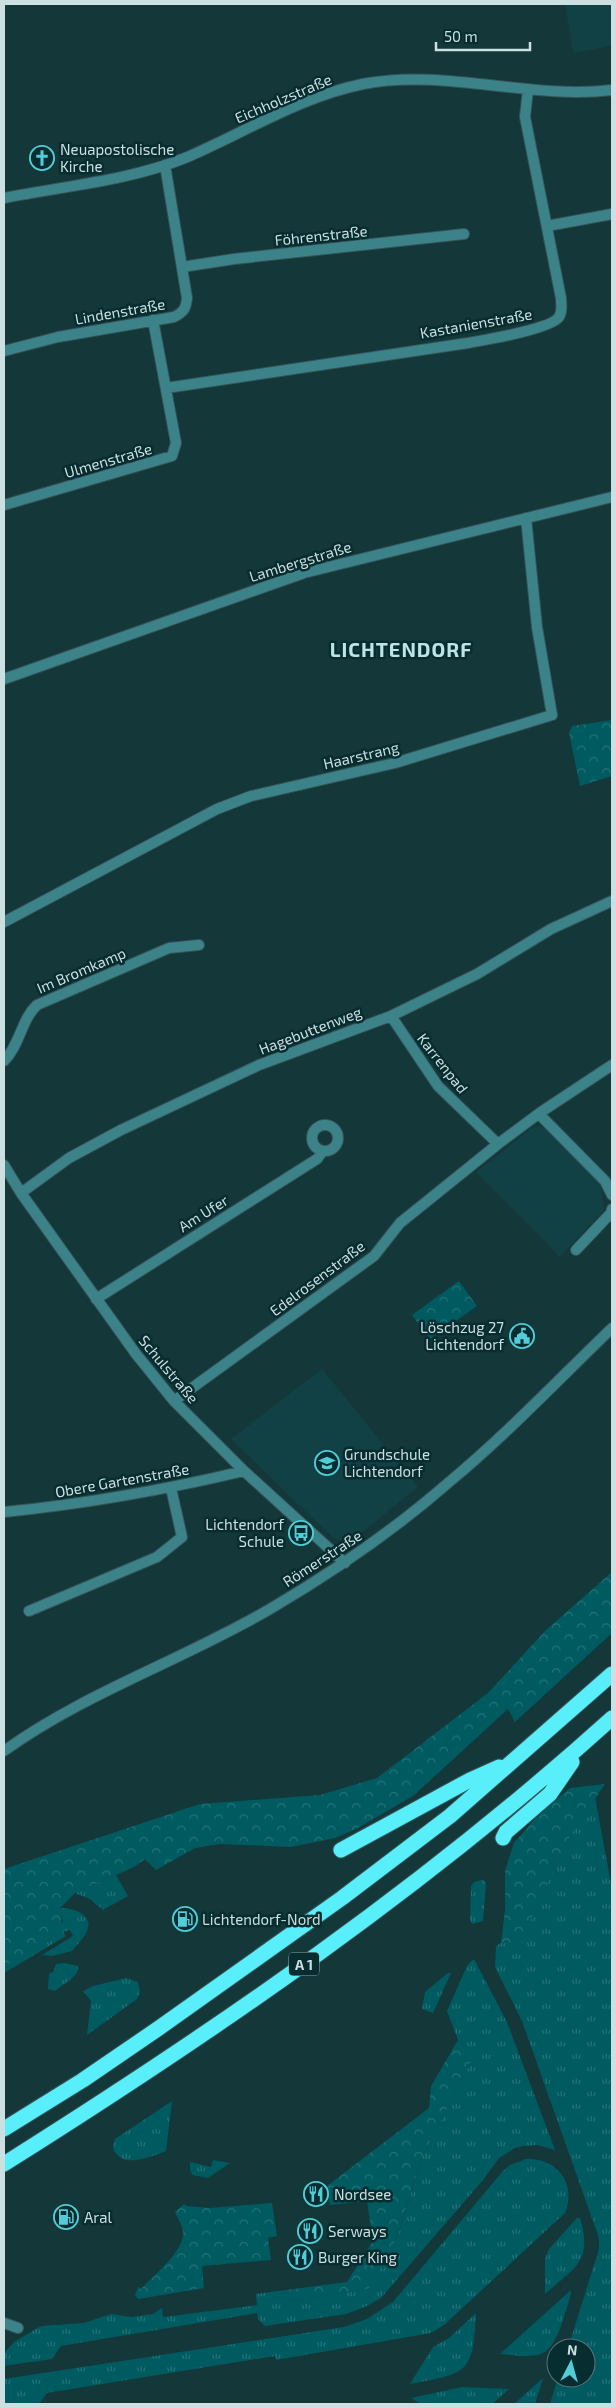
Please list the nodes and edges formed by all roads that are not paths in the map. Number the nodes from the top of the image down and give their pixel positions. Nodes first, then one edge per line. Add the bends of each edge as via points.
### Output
1 (528, 89) junction
2 (612, 90) edge
3 (165, 165) junction
4 (4, 198) edge
5 (612, 214) edge
6 (547, 226) junction
7 (464, 234) dead end
8 (182, 267) junction
9 (154, 320) junction
10 (4, 351) edge
11 (166, 388) junction
12 (612, 497) edge
13 (4, 505) edge
14 (526, 518) junction
15 (4, 679) edge
16 (612, 901) edge
17 (4, 922) edge
18 (199, 945) dead end
19 (391, 1016) junction
20 (4, 1061) edge
21 (612, 1066) edge
22 (539, 1114) junction
23 (498, 1144) junction
24 (323, 1151) dead end
25 (4, 1165) edge
26 (21, 1193) junction
27 (612, 1195) edge
28 (612, 1209) edge
29 (576, 1250) dead end
30 (96, 1298) junction
31 (612, 1328) edge
32 (174, 1401) junction
33 (244, 1471) junction
34 (171, 1488) junction
35 (4, 1512) edge
36 (345, 1563) junction
37 (29, 1611) dead end
38 (612, 1674) edge
39 (612, 1718) edge
40 (587, 1741) junction
41 (4, 1751) edge
42 (514, 1760) junction
43 (503, 1838) dead end
44 (341, 1850) dead end
45 (4, 2129) edge
46 (4, 2164) edge
47 (4, 2323) edge
48 (18, 2328) dead end

1 - 2 street, Eichholzstraße
1 - 3 street, Eichholzstraße via 434,80 365,84 312,98
1 - 6 street, Kastanienstraße via 525,117
3 - 4 street, Eichholzstraße
3 - 8 street, Lindenstraße
5 - 6 street
6 - 11 street, Kastanienstraße via 562,310 551,324 468,343
7 - 8 street, Föhrenstraße
8 - 9 street, Lindenstraße via 186,307 174,317
9 - 10 street, Lindenstraße via 58,337
9 - 11 street, Ulmenstraße
11 - 13 street, Ulmenstraße via 176,443 172,456
12 - 14 street, Lambergstraße
14 - 15 street, Lambergstraße via 304,573
14 - 17 street, Haarstrang via 537,627 552,715 395,763 251,796 217,810
16 - 19 street, Hagebuttenweg via 551,929 477,974
18 - 20 street, Im Bromkamp via 170,948 37,1005 30,1011
19 - 23 street, Karrenpad via 438,1086
19 - 26 street, Hagebuttenweg via 259,1065 191,1096 69,1158
21 - 22 street, Edelrosenstraße
22 - 23 street, Edelrosenstraße
22 - 27 street via 605,1181
23 - 32 street, Edelrosenstraße via 400,1223 374,1256
24 - 30 street, Am Ufer via 317,1159
25 - 26 street, Schulstraße
26 - 30 street, Schulstraße
28 - 29 street via 612,1213
30 - 32 street, Schulstraße
31 - 36 street, Römerstraße via 479,1457 415,1511
32 - 33 street, Schulstraße
33 - 34 street, Obere Gartenstraße
33 - 36 street, Schulstraße
34 - 35 street, Obere Gartenstraße via 80,1504
34 - 37 street via 182,1538 156,1557
36 - 41 street, Römerstraße via 257,1616 36,1728
38 - 42 highway, A 1
39 - 40 highway, A 1
40 - 43 highway via 550,1794
40 - 46 highway, A 1 via 450,1856 269,1989
42 - 44 highway via 470,1780
42 - 45 highway, A 1 via 450,1816 252,1964 83,2080
47 - 48 street

